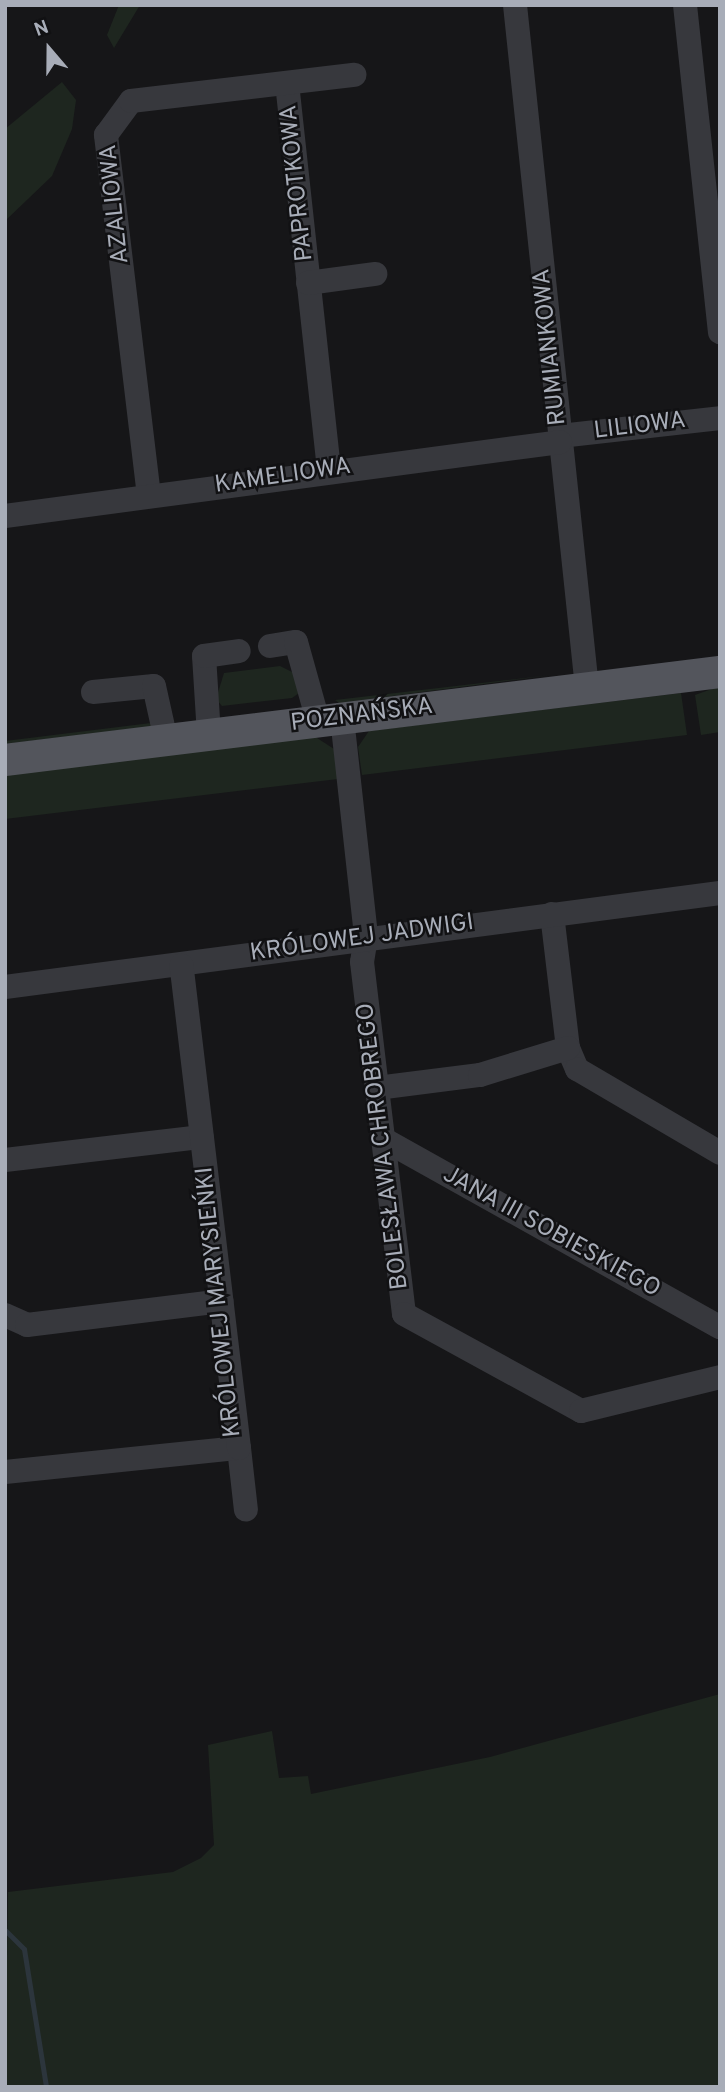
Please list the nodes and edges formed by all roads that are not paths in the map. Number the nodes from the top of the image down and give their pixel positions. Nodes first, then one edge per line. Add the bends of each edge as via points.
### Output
1 (515, 5) edge
2 (685, 5) edge
3 (354, 75) dead end
4 (287, 83) junction
5 (375, 274) dead end
6 (309, 282) junction
7 (720, 332) edge
8 (720, 418) edge
9 (560, 439) junction
10 (328, 470) junction
11 (149, 496) junction
12 (5, 516) edge
13 (270, 646) dead end
14 (239, 650) dead end
15 (720, 672) edge
16 (587, 688) junction
17 (93, 692) dead end
18 (330, 720) junction
19 (209, 735) junction
20 (166, 740) junction
21 (5, 760) edge
22 (720, 893) edge
23 (552, 914) junction
24 (366, 937) junction
25 (181, 965) junction
26 (5, 987) edge
27 (568, 1048) junction
28 (377, 1088) junction
29 (202, 1137) junction
30 (383, 1139) junction
31 (720, 1153) edge
32 (5, 1160) edge
33 (222, 1301) junction
34 (5, 1315) edge
35 (720, 1326) edge
36 (720, 1377) edge
37 (239, 1448) junction
38 (5, 1472) edge
39 (246, 1510) dead end

1 - 9 street, RUMIANKOWA
2 - 7 street
3 - 4 street, AZALIOWA
4 - 6 street, PAPROTKOWA
4 - 11 street, AZALIOWA via 131,101 106,135
5 - 6 street, PAPROTKOWA
6 - 10 street, PAPROTKOWA
8 - 9 street, LILIOWA
9 - 10 street, KAMELIOWA
9 - 16 street, RUMIANKOWA
10 - 11 street, KAMELIOWA
11 - 12 street, KAMELIOWA
13 - 18 street, BOLESŁAWA CHROBREGO via 296,642
14 - 19 street via 204,656
15 - 16 main road, POZNAŃSKA
16 - 18 main road, POZNAŃSKA
17 - 20 street via 154,686
18 - 19 main road, POZNAŃSKA
18 - 24 street, BOLESŁAWA CHROBREGO
19 - 20 main road, POZNAŃSKA
20 - 21 main road, POZNAŃSKA
22 - 23 street, KRÓLOWEJ JADWIGI
23 - 24 street, KRÓLOWEJ JADWIGI
23 - 27 street
24 - 25 street, KRÓLOWEJ JADWIGI
24 - 28 street, BOLESŁAWA CHROBREGO via 362,962
25 - 26 street, KRÓLOWEJ JADWIGI
25 - 29 street, KRÓLOWEJ MARYSIEŃKI
27 - 28 street via 480,1075
27 - 31 street via 593,1083
28 - 30 street, BOLESŁAWA CHROBREGO
29 - 32 street
29 - 33 street, KRÓLOWEJ MARYSIEŃKI
30 - 35 street, JANA III SOBIESKIEGO
30 - 36 street, BOLESŁAWA CHROBREGO via 404,1314 582,1411
33 - 34 street via 27,1325
33 - 37 street, KRÓLOWEJ MARYSIEŃKI
37 - 38 street, KRÓLOWEJ MARYSIEŃKI
37 - 39 street

